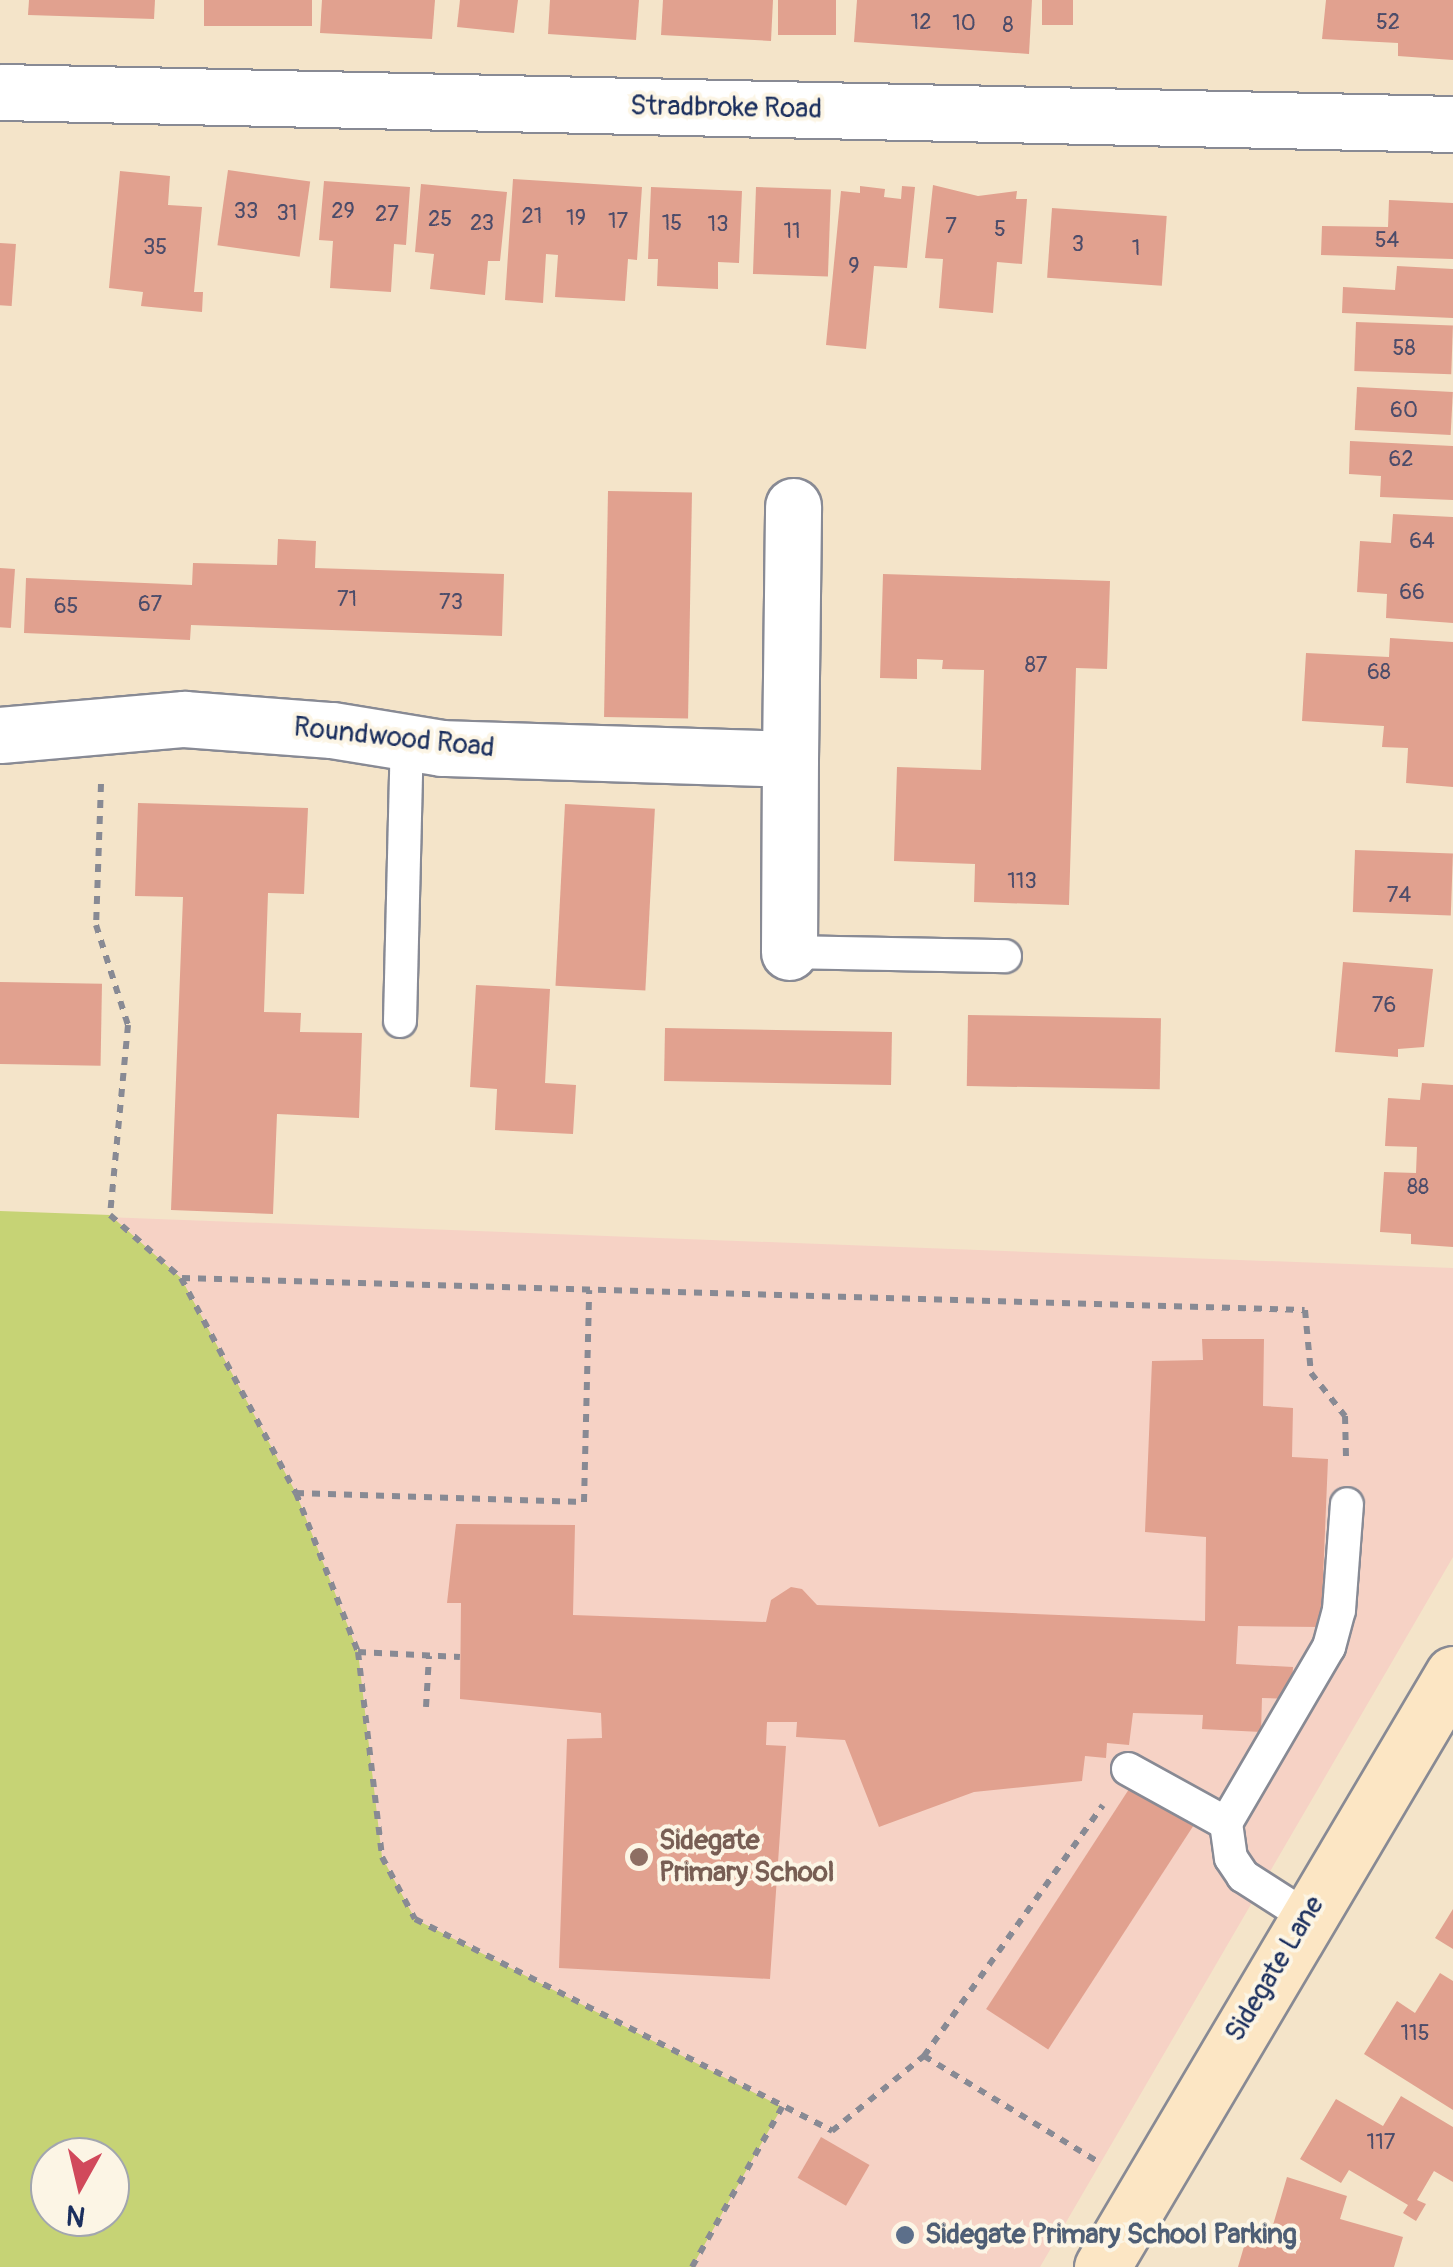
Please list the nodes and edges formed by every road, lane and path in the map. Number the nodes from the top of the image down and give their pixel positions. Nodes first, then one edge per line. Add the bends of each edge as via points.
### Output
1 (0, 92) edge
2 (1453, 124) edge
3 (792, 506) dead end
4 (102, 723) junction
5 (0, 735) edge
6 (408, 743) junction
7 (790, 759) junction
8 (790, 952) joint
9 (1005, 956) dead end
10 (400, 1020) dead end
11 (181, 1278) junction
12 (589, 1290) junction
13 (296, 1493) junction
14 (1347, 1504) joint
15 (358, 1652) junction
16 (429, 1656) junction
17 (460, 1658) dead end
18 (1453, 1674) edge
19 (426, 1707) dead end
20 (1128, 1770) joint
21 (1226, 1823) junction
22 (1307, 1917) junction
23 (924, 2056) junction
24 (782, 2108) junction
25 (1110, 2168) dead end
26 (692, 2267) edge
27 (1102, 2267) edge

1 - 2 street, Stradbroke Road
3 - 7 street
4 - 5 street, Roundwood Road
4 - 6 street, Roundwood Road via 184,720
4 - 11 path via 96,924 128,1025 110,1214
6 - 7 street, Roundwood Road
6 - 10 lane
7 - 8 street
8 - 9 lane
11 - 12 path
11 - 13 path
12 - 13 path via 584,1502
12 - 14 path via 1304,1310 1311,1373 1345,1416
13 - 15 path
14 - 21 lane via 1340,1610 1329,1646
15 - 16 path
15 - 24 path via 382,1857 415,1919
16 - 17 path
16 - 19 path
18 - 22 street, Sidegate Lane
20 - 21 lane
20 - 23 path
21 - 22 lane via 1231,1858 1243,1876
22 - 27 street, Sidegate Lane
23 - 24 path via 832,2132
23 - 25 path
24 - 26 path

